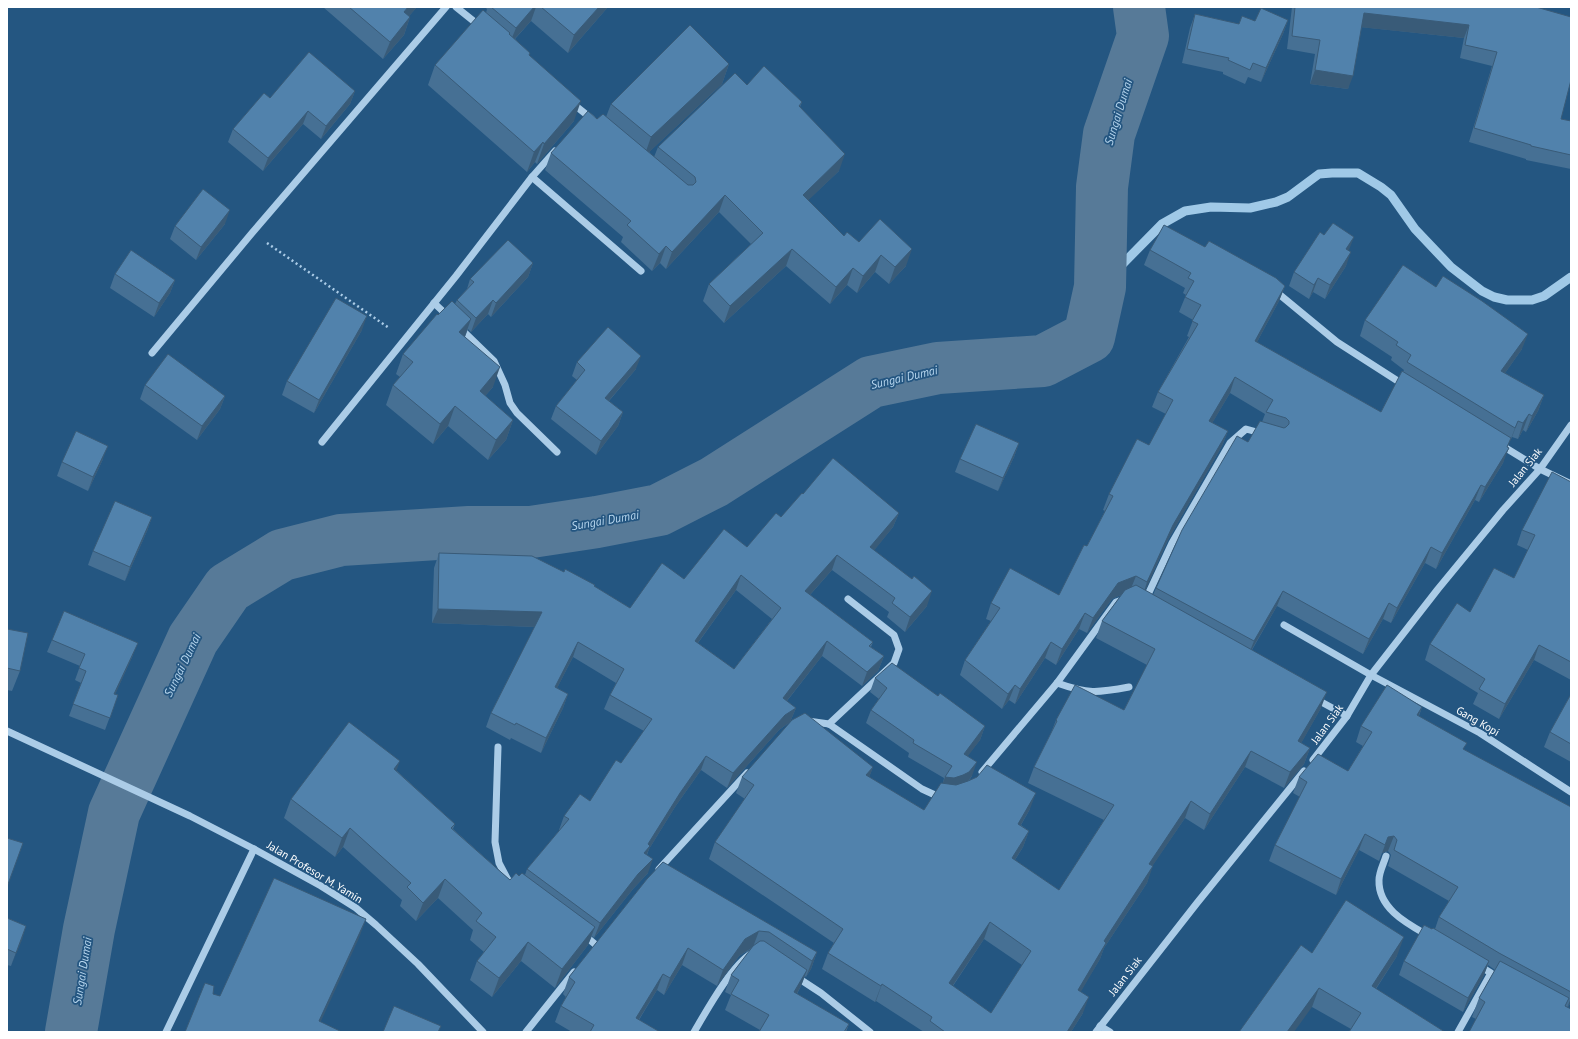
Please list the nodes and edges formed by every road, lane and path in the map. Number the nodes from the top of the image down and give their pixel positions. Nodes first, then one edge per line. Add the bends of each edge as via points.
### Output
1 (446, 7) edge
2 (456, 7) edge
3 (486, 32) edge
4 (569, 100) edge
5 (598, 124) edge
6 (562, 143) edge
7 (532, 177) junction
8 (252, 233) junction
9 (641, 271) dead end
10 (1274, 290) edge
11 (434, 303) junction
12 (404, 338) junction
13 (152, 353) dead end
14 (1412, 390) edge
15 (1571, 425) edge
16 (1272, 436) edge
17 (1493, 440) edge
18 (322, 442) dead end
19 (557, 452) dead end
20 (1540, 469) junction
21 (1571, 484) edge
22 (848, 599) dead end
23 (1123, 599) edge
24 (1137, 600) edge
25 (1284, 625) dead end
26 (1371, 675) junction
27 (1057, 683) junction
28 (1129, 687) dead end
29 (1307, 693) edge
30 (1347, 716) junction
31 (798, 723) edge
32 (828, 724) junction
33 (7, 731) edge
34 (498, 747) dead end
35 (752, 767) edge
36 (977, 778) edge
37 (1571, 792) edge
38 (947, 796) edge
39 (254, 849) junction
40 (1386, 856) edge
41 (653, 875) edge
42 (521, 889) edge
43 (577, 931) edge
44 (1437, 941) edge
45 (596, 945) edge
46 (760, 953) edge
47 (1471, 961) edge
48 (578, 968) edge
49 (790, 973) edge
50 (1098, 1029) edge
51 (166, 1032) edge
52 (483, 1032) edge
53 (526, 1032) edge
54 (694, 1032) edge
55 (870, 1032) edge
56 (1110, 1032) edge
57 (1458, 1032) edge

1 - 8 street
2 - 3 street
4 - 5 street via 584,118
6 - 7 street
7 - 9 street
7 - 11 street
8 - 12 path
8 - 13 street
10 - 14 street via 1337,342
11 - 12 street
11 - 19 street via 494,361 510,403
12 - 18 street
15 - 20 street, Jalan Siak
16 - 24 street via 1246,429 1230,443 1172,544 1147,606
17 - 20 street
20 - 21 street
20 - 26 street, Jalan Siak via 1438,589
22 - 32 street via 894,635 899,649 894,663
23 - 27 street via 1116,602
25 - 26 street, Gang Kopi
26 - 30 street, Jalan Siak
26 - 37 street, Gang Kopi via 1480,733
27 - 28 street via 1089,692
27 - 36 street
29 - 30 street
30 - 50 street, Jalan Siak
31 - 32 street via 811,721
32 - 38 street via 922,789 935,795
33 - 39 street, Jalan Profesor M. Yamin via 190,816
34 - 42 street via 495,842 499,863 508,880
35 - 41 street
39 - 51 street
39 - 52 street, Jalan Profesor M. Yamin via 356,908 418,964
40 - 44 street via 1379,880 1381,893 1392,911 1403,921
43 - 45 street
46 - 54 street via 753,952 743,959 713,1000
47 - 57 street via 1495,974
48 - 53 street
49 - 55 street via 821,993
50 - 56 street

